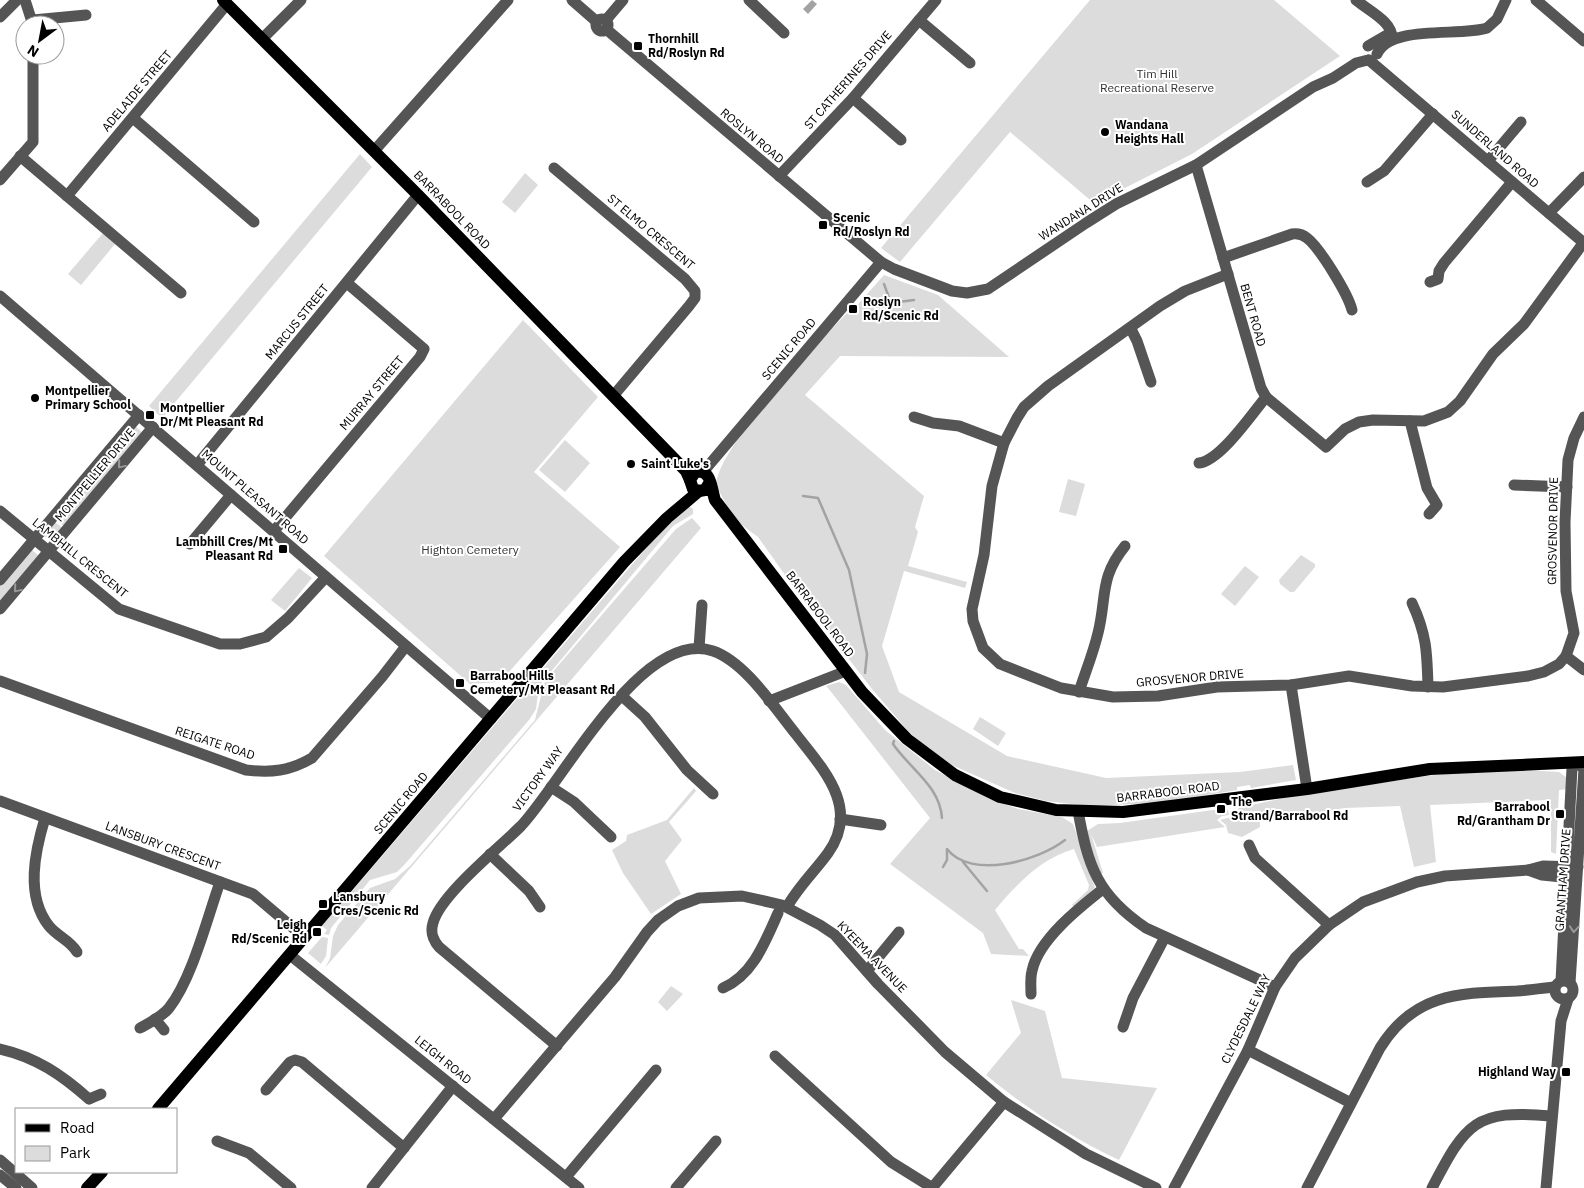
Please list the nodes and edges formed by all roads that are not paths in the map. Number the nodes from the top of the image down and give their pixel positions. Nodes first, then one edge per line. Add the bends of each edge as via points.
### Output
1 (17, 0) edge
2 (25, 0) edge
3 (301, 0) edge
4 (508, 0) edge
5 (572, 0) edge
6 (623, 0) edge
7 (749, 0) edge
8 (936, 0) edge
9 (1356, 0) edge
10 (1506, 0) edge
11 (1536, 0) edge
12 (225, 2) edge
13 (30, 15) edge
14 (86, 15) dead end
15 (0, 16) edge
16 (65, 18) edge
17 (919, 20) junction
18 (603, 23) junction
19 (784, 33) dead end
20 (1390, 36) junction
21 (262, 39) junction
22 (1584, 41) edge
23 (1370, 54) junction
24 (970, 63) dead end
25 (33, 65) edge
26 (853, 98) junction
27 (1433, 114) junction
28 (132, 118) junction
29 (1521, 122) dead end
30 (901, 140) dead end
31 (374, 151) junction
32 (20, 156) junction
33 (1488, 161) junction
34 (1196, 165) junction
35 (554, 168) dead end
36 (779, 176) junction
37 (1584, 177) edge
38 (0, 180) edge
39 (1367, 182) dead end
40 (1512, 182) junction
41 (418, 195) junction
42 (67, 196) junction
43 (1549, 214) junction
44 (254, 222) dead end
45 (1584, 243) edge
46 (1223, 258) junction
47 (881, 262) junction
48 (1228, 274) junction
49 (1439, 281) dead end
50 (347, 283) junction
51 (181, 293) dead end
52 (0, 296) edge
53 (1352, 310) dead end
54 (1131, 329) junction
55 (1151, 382) dead end
56 (614, 395) junction
57 (1266, 397) junction
58 (139, 415) junction
59 (914, 417) dead end
60 (1584, 417) edge
61 (1410, 421) junction
62 (153, 428) junction
63 (659, 442) junction
64 (1004, 444) junction
65 (1199, 463) dead end
66 (197, 465) junction
67 (706, 476) junction
68 (1514, 485) dead end
69 (695, 487) junction
70 (1567, 487) junction
71 (231, 496) junction
72 (714, 499) junction
73 (0, 511) edge
74 (1429, 514) dead end
75 (274, 532) junction
76 (34, 539) junction
77 (190, 544) dead end
78 (1124, 546) dead end
79 (48, 552) junction
80 (326, 577) junction
81 (0, 580) edge
82 (1412, 603) dead end
83 (702, 605) dead end
84 (0, 610) edge
85 (406, 646) junction
86 (699, 648) junction
87 (1566, 656) junction
88 (1584, 670) edge
89 (846, 671) junction
90 (0, 681) edge
91 (1291, 685) junction
92 (1428, 687) junction
93 (1079, 692) junction
94 (622, 696) junction
95 (769, 701) junction
96 (491, 719) junction
97 (1580, 766) edge
98 (551, 787) junction
99 (1307, 789) junction
100 (713, 794) dead end
101 (0, 801) edge
102 (1078, 811) junction
103 (45, 818) junction
104 (840, 819) junction
105 (881, 825) dead end
106 (611, 837) dead end
107 (1249, 845) dead end
108 (490, 854) junction
109 (1572, 872) junction
110 (220, 882) junction
111 (1103, 889) junction
112 (540, 907) dead end
113 (783, 910) junction
114 (1329, 925) junction
115 (899, 932) dead end
116 (1165, 937) junction
117 (305, 938) junction
118 (77, 952) dead end
119 (290, 955) junction
120 (867, 971) junction
121 (1275, 987) junction
122 (723, 988) dead end
123 (1564, 991) junction
124 (1584, 993) edge
125 (1031, 994) dead end
126 (155, 1019) junction
127 (1123, 1027) dead end
128 (140, 1028) dead end
129 (164, 1030) dead end
130 (556, 1046) junction
131 (0, 1049) edge
132 (1248, 1050) junction
133 (775, 1056) dead end
134 (656, 1070) dead end
135 (453, 1086) junction
136 (266, 1090) dead end
137 (101, 1094) dead end
138 (1004, 1102) junction
139 (1351, 1103) junction
140 (88, 1104) edge
141 (159, 1108) edge
142 (1552, 1116) junction
143 (494, 1120) junction
144 (217, 1140) dead end
145 (716, 1141) dead end
146 (404, 1148) junction
147 (0, 1160) edge
148 (103, 1173) edge
149 (103, 1173) edge
150 (0, 1175) edge
151 (566, 1177) junction
152 (16, 1188) edge
153 (32, 1188) edge
154 (86, 1188) edge
155 (94, 1188) edge
156 (291, 1188) edge
157 (372, 1188) edge
158 (579, 1188) edge
159 (676, 1188) edge
160 (932, 1188) edge
161 (1156, 1188) edge
162 (1174, 1188) edge
163 (1307, 1188) edge
164 (1432, 1188) edge
165 (1546, 1188) edge

1 - 15 street
2 - 13 street
3 - 21 street
4 - 31 street
5 - 18 street, ROSLYN ROAD
6 - 18 street
7 - 19 street
8 - 17 street, ST CATHERINES DRIVE
9 - 20 street via 1388,24
10 - 20 street, WANDANA DRIVE via 1497,19 1487,28
11 - 22 street
12 - 21 main road, BARRABOOL ROAD
12 - 28 street, ADELAIDE STREET
14 - 16 street
17 - 24 street
17 - 26 street, ST CATHERINES DRIVE
18 - 36 street, ROSLYN ROAD
20 - 23 street, WANDANA DRIVE
21 - 31 main road, BARRABOOL ROAD
23 - 27 street, SUNDERLAND ROAD via 1389,76
23 - 34 street, WANDANA DRIVE via 1360,54
25 - 32 street via 32,142
26 - 30 street
26 - 36 street, ST CATHERINES DRIVE
27 - 33 street, SUNDERLAND ROAD
27 - 39 street via 1384,171
28 - 42 street, ADELAIDE STREET
28 - 44 street
29 - 33 street
31 - 41 main road, BARRABOOL ROAD
32 - 38 street
32 - 42 street
33 - 40 street, SUNDERLAND ROAD
34 - 46 street, BENT ROAD
34 - 47 street, WANDANA DRIVE via 1116,204 988,289 966,293 952,291
35 - 56 street, ST ELMO CRESCENT via 695,291 695,298 689,306
36 - 47 street, ROSLYN ROAD
37 - 43 street
40 - 43 street, SUNDERLAND ROAD
40 - 49 street via 1444,263 1439,270
41 - 50 street, MARCUS STREET
41 - 56 main road, BARRABOOL ROAD
42 - 51 street
43 - 45 street, SUNDERLAND ROAD
45 - 61 street via 1533,312 1487,361 1454,407 1434,418
46 - 48 street, BENT ROAD
46 - 53 street via 1299,234 1310,242 1345,290
47 - 67 street, SCENIC ROAD via 718,453
48 - 54 street, GROSVENOR DRIVE via 1171,299
48 - 57 street, BENT ROAD via 1258,380
50 - 66 street, MARCUS STREET
50 - 75 street, MURRAY STREET via 424,349
52 - 58 street, MOUNT PLEASANT ROAD
54 - 55 street
54 - 64 street, GROSVENOR DRIVE via 1035,397 1024,407
56 - 63 main road, BARRABOOL ROAD
57 - 61 street, BENT ROAD via 1326,447 1345,429 1360,422
57 - 65 street via 1219,452
58 - 62 street, MOUNT PLEASANT ROAD
58 - 76 street, MONTPELLIER DRIVE
59 - 64 street via 960,426
60 - 70 street, GROSVENOR DRIVE via 1568,460
61 - 74 street via 1427,488 1442,506
62 - 66 street, MOUNT PLEASANT ROAD
62 -> 79 street, MONTPELLIER DRIVE
63 - 67 main road, BARRABOOL ROAD
63 - 69 main road, BARRABOOL ROAD via 686,471
64 - 93 street, GROSVENOR DRIVE via 989,501 984,555 973,598 973,621 983,648 1000,664 1042,683
66 - 71 street, MOUNT PLEASANT ROAD
67 - 69 main road via 708,488
67 - 69 main road via 692,476
67 - 72 main road, BARRABOOL ROAD
68 - 70 street
69 - 72 main road, BARRABOOL ROAD
69 - 96 main road, SCENIC ROAD via 624,562
70 - 87 street, GROSVENOR DRIVE via 1564,567 1574,634
71 - 75 street, MOUNT PLEASANT ROAD
71 - 77 street
72 - 89 main road, BARRABOOL ROAD
73 - 76 street, LAMBHILL CRESCENT
75 - 80 street, MOUNT PLEASANT ROAD
76 - 79 street, LAMBHILL CRESCENT
76 - 81 street, MONTPELLIER DRIVE
78 - 93 street via 1107,573 1097,636
79 - 80 street, LAMBHILL CRESCENT via 119,609 220,644 255,642 266,637
79 -> 84 street, MONTPELLIER DRIVE
80 - 85 street, MOUNT PLEASANT ROAD
82 - 92 street via 1423,627
83 - 86 street
85 - 90 street, REIGATE ROAD via 312,758 299,766 267,772 246,770
85 - 96 street, MOUNT PLEASANT ROAD
86 - 94 street, VICTORY WAY via 675,652
86 - 95 street, VICTORY WAY via 714,651 729,660
87 - 88 street
87 - 92 street, GROSVENOR DRIVE via 1553,667 1528,676
89 - 95 street
89 - 102 main road, BARRABOOL ROAD via 906,739 955,775 1000,797 1056,810
91 - 92 street, GROSVENOR DRIVE via 1349,676
91 - 93 street, GROSVENOR DRIVE via 1217,687 1136,698
91 - 99 street
94 - 98 street, VICTORY WAY via 589,733
94 - 100 street via 645,717 686,770
95 - 104 street, VICTORY WAY via 833,785
96 - 117 main road, SCENIC ROAD
97 - 99 main road, BARRABOOL ROAD via 1430,769
97 - 109 street, GRANTHAM DRIVE
98 - 106 street via 574,802
98 - 108 street, VICTORY WAY via 522,825
99 - 102 main road, BARRABOOL ROAD via 1123,812
101 - 103 street, LANSBURY CRESCENT
102 - 111 street via 1091,869
103 - 110 street, LANSBURY CRESCENT
103 - 118 street via 35,864 40,909 50,928 72,944
104 - 105 street
104 - 113 street, VICTORY WAY via 831,848
107 - 114 street via 1255,858
108 - 112 street via 529,891
108 - 130 street, VICTORY WAY via 436,915 433,940
109 - 114 street, CLYDESDALE WAY via 1543,866 1417,882 1363,902
109 - 123 street, GRANTHAM DRIVE
110 - 117 street, LANSBURY CRESCENT via 253,894
110 - 126 street via 177,994 168,1010
111 - 116 street via 1130,917
111 - 125 street via 1058,927 1032,970
113 - 120 street, KYEEMA AVENUE via 835,936
113 - 122 street, VICTORY WAY via 758,956 738,979
113 - 130 street, KYEEMA AVENUE via 759,899 725,895 700,898 671,910 647,932 622,968
114 - 121 street, CLYDESDALE WAY via 1296,958
115 - 120 street
116 - 121 street
116 - 127 street via 1133,998
117 - 119 main road, SCENIC ROAD
119 - 135 street, LEIGH ROAD
119 - 141 main road, SCENIC ROAD
120 - 138 street, KYEEMA AVENUE via 944,1052
121 - 132 street, CLYDESDALE WAY
123 - 124 street
123 - 139 street via 1459,994 1427,1003 1388,1035
123 - 142 street, GRANTHAM DRIVE
126 - 128 street
126 - 129 street
130 - 143 street, KYEEMA AVENUE
131 - 140 street via 47,1066
132 - 139 street
132 - 162 street, CLYDESDALE WAY
133 - 160 street via 891,1162
134 - 151 street
135 - 143 street, LEIGH ROAD
135 - 146 street
136 - 146 street via 290,1062 302,1062
137 - 140 street
138 - 160 street
138 - 161 street, KYEEMA AVENUE via 1086,1154
139 - 163 street
142 - 164 street via 1506,1114 1475,1125 1452,1149
142 - 165 street, GRANTHAM DRIVE
143 - 151 street, LEIGH ROAD
144 - 156 street via 249,1153
145 - 159 street
146 - 157 street
147 - 153 street
148 - 154 main road
149 - 155 main road
150 - 152 street
151 - 158 street, LEIGH ROAD

